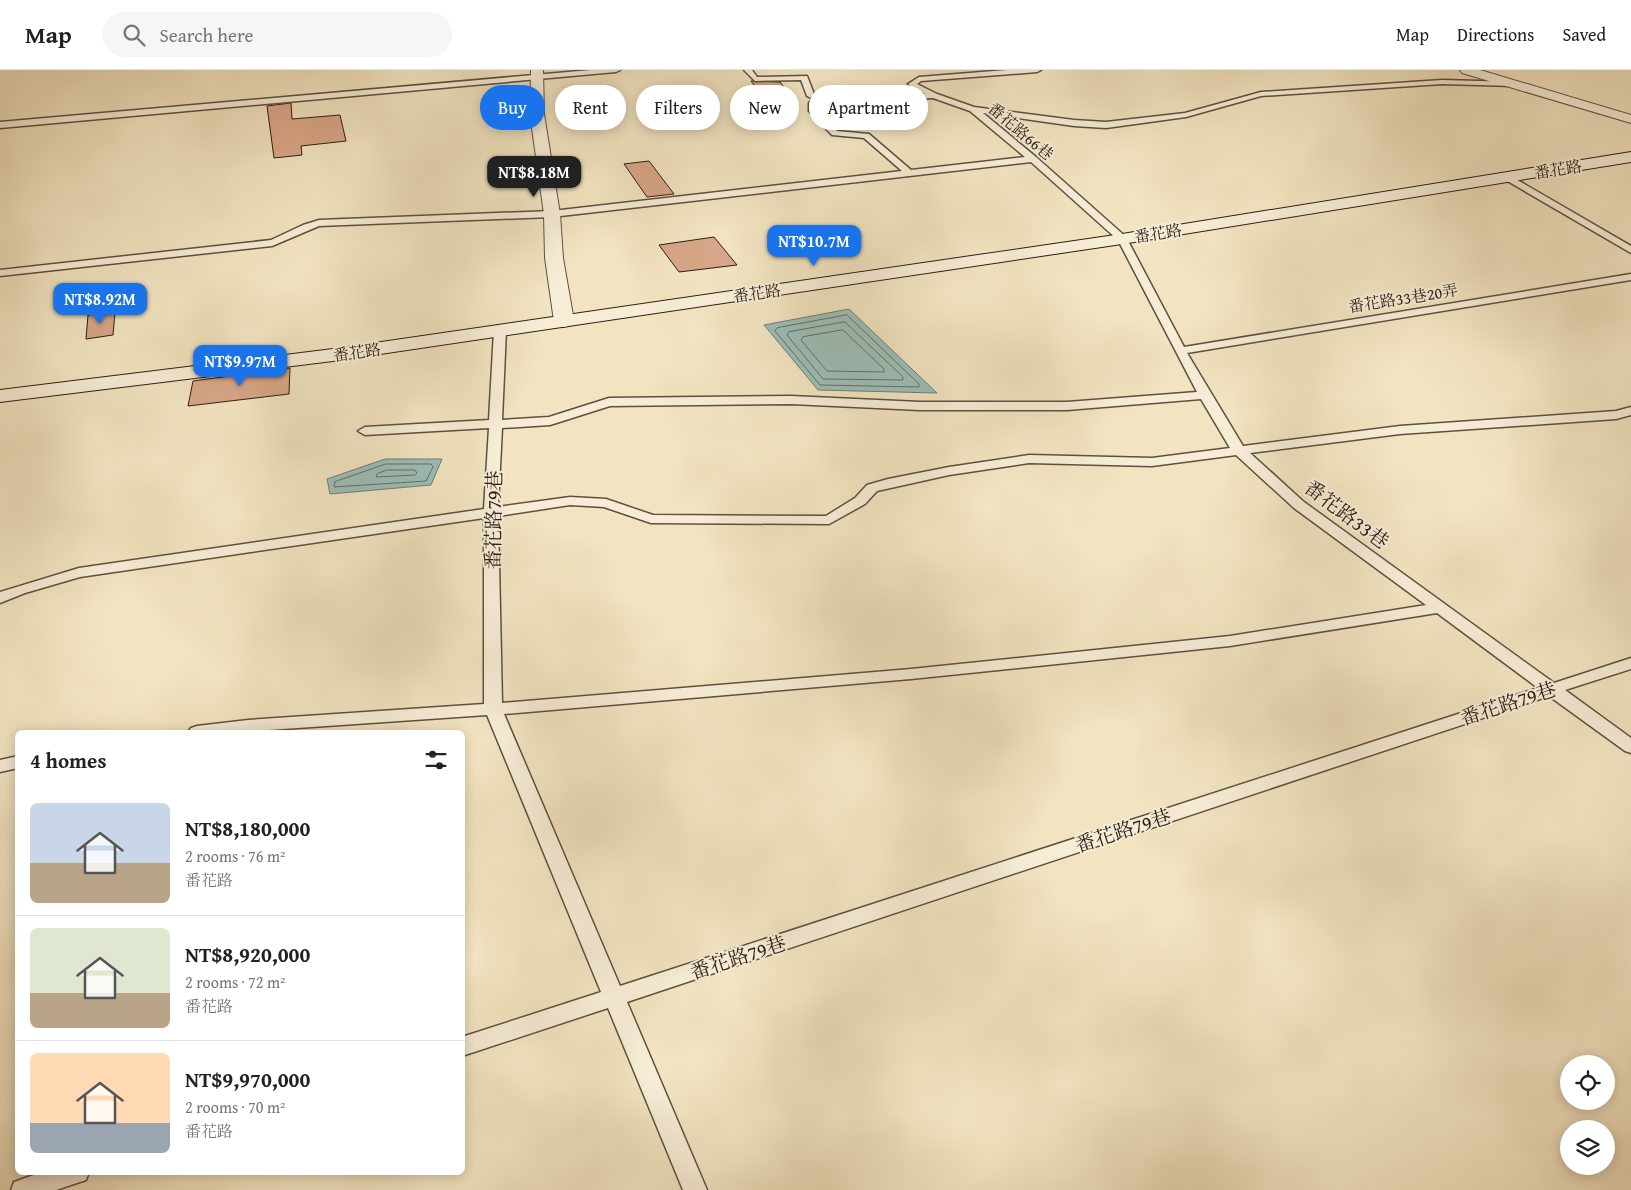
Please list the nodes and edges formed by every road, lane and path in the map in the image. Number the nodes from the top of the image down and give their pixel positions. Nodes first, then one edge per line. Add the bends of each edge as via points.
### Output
1 (616, 70) edge
2 (748, 70) edge
3 (1037, 70) edge
4 (1466, 70) edge
5 (538, 73) edge
6 (1514, 84) junction
7 (809, 89) edge
8 (928, 96) edge
9 (934, 96) junction
10 (973, 110) junction
11 (1631, 119) edge
12 (0, 124) edge
13 (833, 130) edge
14 (1631, 157) edge
15 (1033, 159) junction
16 (908, 172) junction
17 (1507, 177) junction
18 (552, 214) junction
19 (1122, 239) junction
20 (1631, 250) edge
21 (0, 273) edge
22 (1631, 277) edge
23 (564, 321) junction
24 (500, 330) junction
25 (1180, 351) junction
26 (1204, 395) junction
27 (0, 396) edge
28 (1631, 411) edge
29 (494, 424) junction
30 (365, 431) dead end
31 (1239, 451) junction
32 (491, 512) junction
33 (0, 598) edge
34 (1441, 608) junction
35 (1631, 663) edge
36 (1551, 689) junction
37 (493, 710) junction
38 (215, 730) edge
39 (1631, 747) edge
40 (15, 763) edge
41 (0, 766) edge
42 (615, 998) junction
43 (465, 1046) edge
44 (68, 1175) edge
45 (23, 1190) edge
46 (696, 1190) edge

1 - 5 lane
2 - 7 lane via 756,79 804,78
3 - 9 lane via 919,80 912,84
4 - 6 main road
5 - 12 lane
5 - 18 main road via 536,114
6 - 10 lane via 1442,82 1261,94 1186,115 1106,125
6 - 11 main road
8 - 9 lane, 番花路66巷
9 - 10 lane, 番花路66巷
10 - 15 lane, 番花路66巷
13 - 16 lane via 866,136
14 - 17 main road, 番花路
15 - 16 lane
15 - 19 lane, 番花路66巷
16 - 18 lane
17 - 19 main road, 番花路
17 - 20 lane
18 - 21 lane via 318,223 302,227 289,237 272,243
18 - 23 main road via 554,258
19 - 23 main road, 番花路
19 - 25 lane, 番花路33巷
22 - 25 lane, 番花路33巷20弄
23 - 24 main road, 番花路
24 - 27 main road, 番花路 via 333,355
24 - 29 lane, 番花路79巷
25 - 26 lane, 番花路33巷
26 - 29 lane via 1067,406 920,406 791,400 609,402 550,421
26 - 31 lane, 番花路33巷
28 - 31 lane via 1616,415 1400,430
29 - 30 lane
29 - 32 lane, 番花路79巷
31 - 32 lane via 1152,462 1029,459 949,471 872,488 860,501 829,520 652,519 606,503 570,501
31 - 34 lane, 番花路33巷 via 1299,504
32 - 33 lane via 79,573
32 - 37 lane, 番花路79巷
34 - 36 lane, 番花路33巷
34 - 37 lane via 1230,641 911,674
35 - 36 lane, 番花路79巷
36 - 39 lane, 番花路33巷
36 - 42 lane, 番花路79巷
37 - 38 lane
37 - 42 lane, 番花路79巷
40 - 41 lane
42 - 43 lane
42 - 46 lane, 番花路79巷
44 - 45 lane

